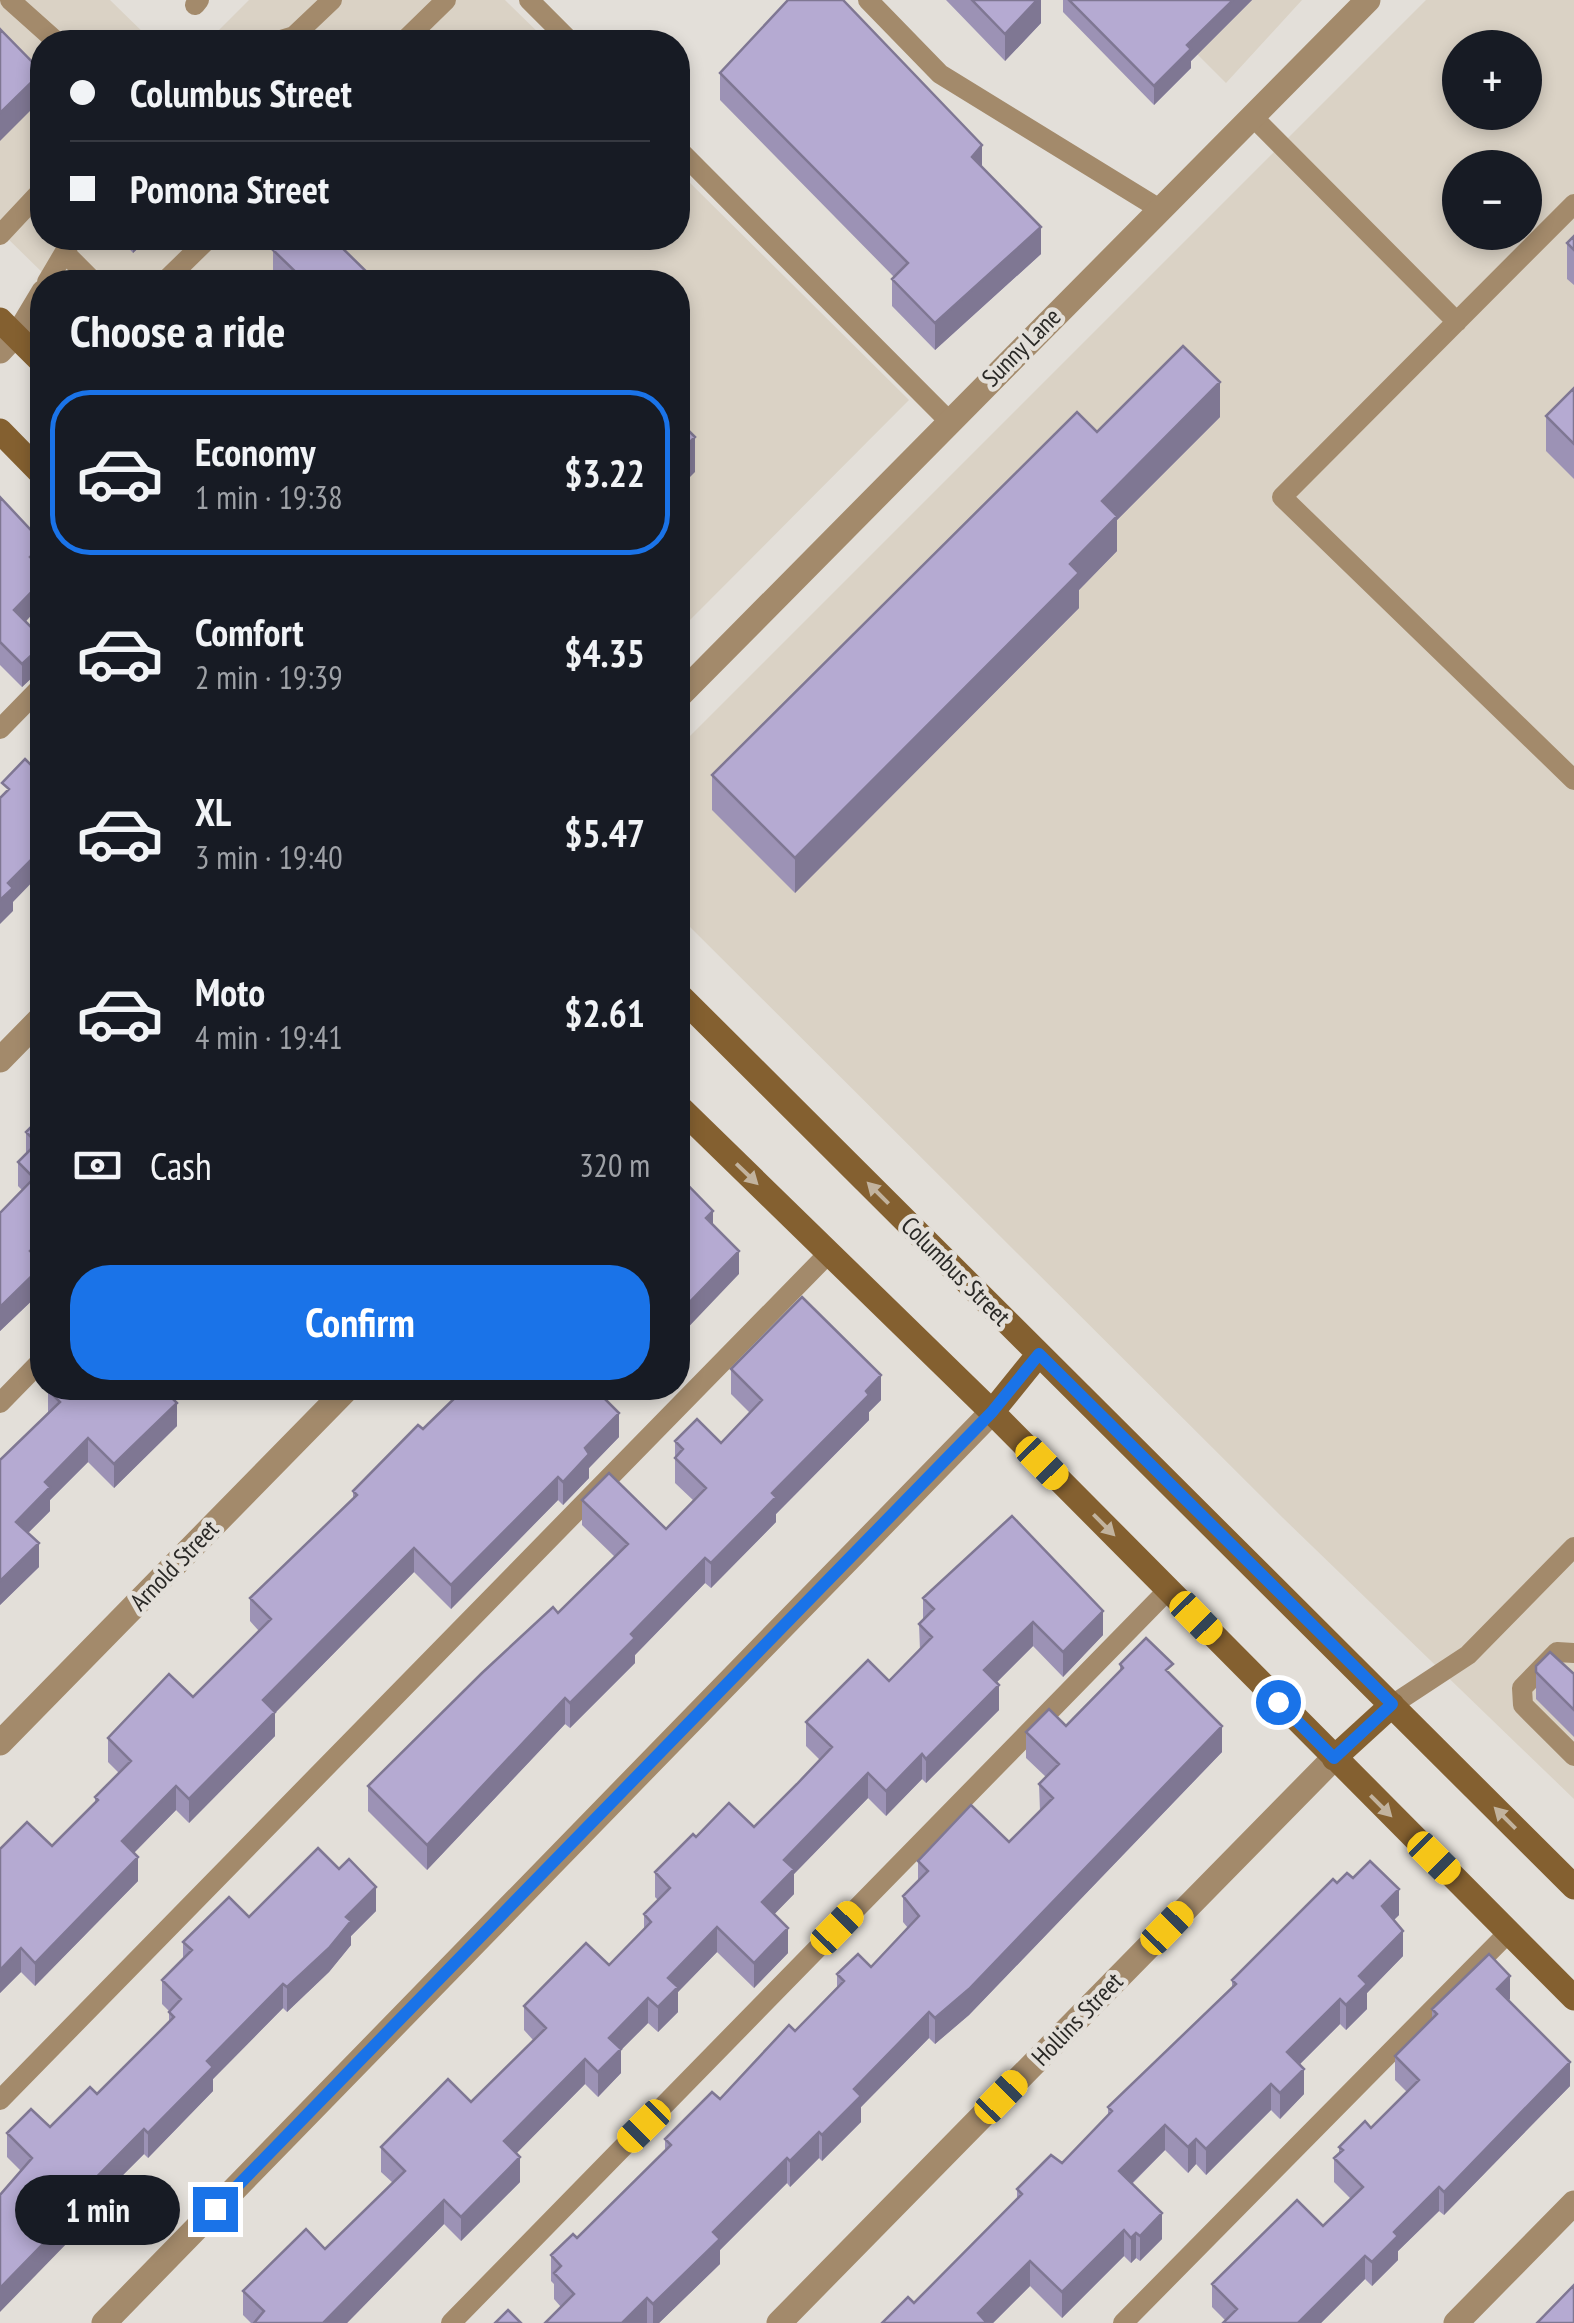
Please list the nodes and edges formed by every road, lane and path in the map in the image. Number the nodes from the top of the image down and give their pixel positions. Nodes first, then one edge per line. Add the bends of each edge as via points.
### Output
1 (10, 0) edge
2 (332, 0) edge
3 (446, 0) edge
4 (529, 0) edge
5 (868, 0) edge
6 (1368, 0) edge
7 (43, 30) edge
8 (300, 30) edge
9 (415, 30) edge
10 (560, 30) edge
11 (1252, 116) junction
12 (690, 161) edge
13 (30, 203) edge
14 (1574, 204) edge
15 (1158, 208) junction
16 (0, 235) edge
17 (197, 250) edge
18 (176, 270) edge
19 (30, 305) edge
20 (1458, 322) junction
21 (30, 327) edge
22 (5, 335) edge
23 (30, 353) edge
24 (949, 420) junction
25 (0, 432) edge
26 (30, 462) edge
27 (690, 686) edge
28 (30, 698) edge
29 (0, 729) edge
30 (1574, 780) edge
31 (690, 1006) edge
32 (30, 1029) edge
33 (0, 1060) edge
34 (690, 1118) edge
35 (829, 1254) junction
36 (1039, 1354) junction
37 (30, 1373) edge
38 (690, 1396) edge
39 (336, 1400) edge
40 (686, 1400) edge
41 (0, 1404) edge
42 (992, 1412) junction
43 (1574, 1547) edge
44 (1168, 1590) junction
45 (1566, 1653) edge
46 (1392, 1704) junction
47 (0, 1743) edge
48 (1574, 1756) edge
49 (1334, 1758) junction
50 (1574, 1886) edge
51 (1508, 1932) junction
52 (1574, 1998) edge
53 (0, 2100) edge
54 (1574, 2203) edge
55 (104, 2323) edge
56 (450, 2323) edge
57 (779, 2323) edge
58 (1123, 2323) edge
59 (1456, 2323) edge

1 - 7 lane
2 - 8 lane
3 - 9 lane
4 - 10 lane
5 - 15 lane via 940,74
6 - 11 street, Sunny Lane
11 - 15 street, Sunny Lane
11 - 20 lane
12 - 24 lane
13 - 16 lane
14 - 20 lane
15 - 24 street, Sunny Lane
17 - 18 lane
19 - 22 lane
20 - 30 lane via 1282,497
21 - 22 lane
22 - 23 main road
24 - 27 street, Sunny Lane
25 - 26 main road
28 - 29 lane
36 -> 31 main road, Columbus Street
32 - 33 street
34 -> 35 main road
35 - 38 lane
35 - 42 main road
36 - 42 main road
36 - 46 main road, Columbus Street
37 - 41 lane
39 - 47 street, Arnold Street
40 - 53 lane
42 -> 44 main road
42 - 55 street
43 - 46 lane via 1468,1655
44 - 49 main road
44 - 56 lane
45 - 48 lane via 1522,1688 1523,1705
46 - 49 main road
50 -> 46 main road, Columbus Street
49 -> 51 main road
49 - 57 street, Hollins Street
51 - 52 main road
51 - 58 lane
54 - 59 street

